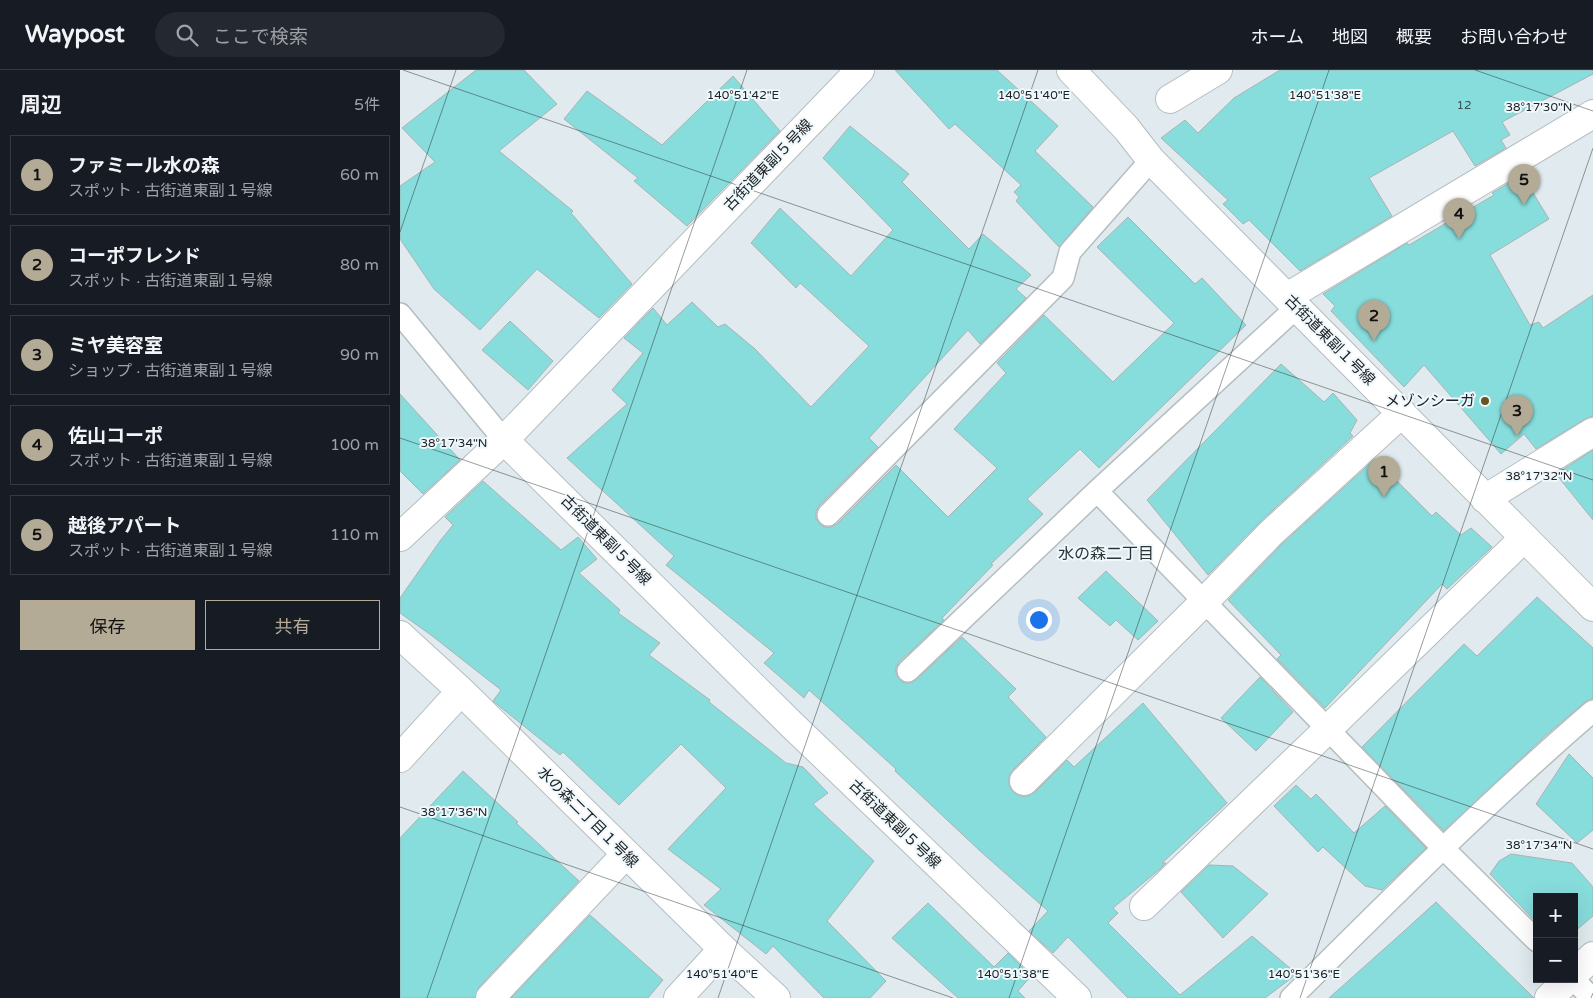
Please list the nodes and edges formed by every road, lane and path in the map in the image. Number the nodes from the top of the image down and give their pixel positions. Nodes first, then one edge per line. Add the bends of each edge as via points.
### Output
1 (860, 70) edge
2 (1071, 70) edge
3 (1218, 70) edge
4 (1170, 99) dead end
5 (1593, 114) edge
6 (1152, 160) junction
7 (1292, 302) junction
8 (400, 314) edge
9 (1402, 413) junction
10 (1593, 432) edge
11 (504, 440) junction
12 (1097, 491) junction
13 (1485, 499) junction
14 (828, 515) dead end
15 (400, 538) edge
16 (1524, 538) junction
17 (1204, 602) junction
18 (1593, 607) edge
19 (400, 635) edge
20 (908, 671) dead end
21 (462, 692) junction
22 (1593, 711) edge
23 (1328, 730) junction
24 (400, 758) edge
25 (1024, 781) dead end
26 (1442, 847) junction
27 (626, 854) junction
28 (1144, 906) dead end
29 (1534, 938) edge
30 (723, 949) junction
31 (1593, 956) edge
32 (1578, 970) edge
33 (1565, 983) edge
34 (1578, 983) edge
35 (490, 998) edge
36 (678, 998) edge
37 (776, 998) edge
38 (1077, 998) edge
39 (1291, 998) edge
40 (1549, 998) edge
41 (1592, 998) edge

1 - 11 street, 古街道東副５号線
2 - 6 street, 古街道東副１号線
3 - 4 street
5 - 7 street
6 - 7 street, 古街道東副１号線
6 - 14 lane via 1070,252 1063,278
7 - 9 street, 古街道東副１号線
7 - 12 lane
8 - 11 lane
9 - 13 street, 古街道東副１号線
9 - 17 street via 1271,534
10 - 13 street
11 - 15 street
11 - 38 street, 古街道東副５号線 via 791,724
12 - 17 lane
12 - 20 lane
13 - 16 street, 古街道東副１号線
16 - 18 street, 古街道東副１号線
16 - 23 street
17 - 23 lane
17 - 25 street
19 - 21 street, 水の森二丁目１号線
21 - 24 street
21 - 27 street, 水の森二丁目１号線
22 - 26 lane
23 - 26 lane
23 - 28 street
26 - 29 lane
26 - 39 lane
27 - 30 street, 水の森二丁目１号線
27 - 35 street
30 - 36 street
30 - 37 street, 水の森二丁目１号線
31 - 32 street
33 - 40 street
34 - 41 lane

